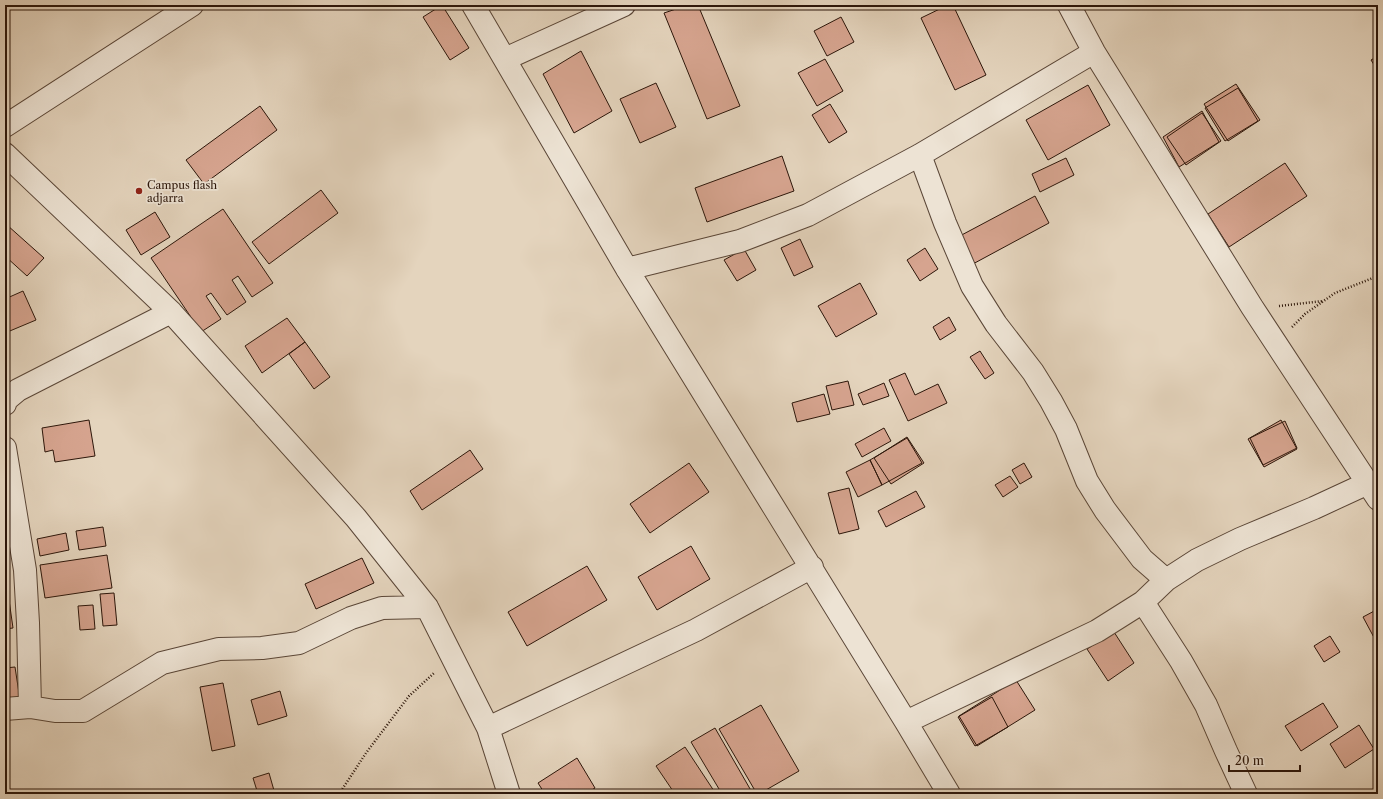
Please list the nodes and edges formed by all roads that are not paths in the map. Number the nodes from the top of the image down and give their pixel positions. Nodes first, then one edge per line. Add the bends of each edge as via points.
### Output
1 (192, 5) edge
2 (473, 5) edge
3 (624, 5) edge
4 (1069, 5) edge
5 (1094, 52) junction
6 (505, 59) junction
7 (5, 126) edge
8 (5, 154) edge
9 (920, 155) junction
10 (627, 269) junction
11 (171, 312) junction
12 (5, 404) edge
13 (5, 448) edge
14 (1373, 491) edge
15 (812, 567) junction
16 (1166, 580) junction
17 (1143, 602) junction
18 (427, 607) junction
19 (30, 707) junction
20 (5, 709) edge
21 (906, 722) junction
22 (488, 728) junction
23 (509, 794) edge
24 (949, 794) edge
25 (1246, 794) edge

1 - 7 street
2 - 6 street
3 - 6 street
4 - 5 street
5 - 9 street
5 - 14 street via 1252,307
6 - 10 street
8 - 11 street
9 - 10 street via 808,215 740,241
9 - 16 street via 972,286 996,324 1033,372 1051,402 1066,429 1088,482 1105,510 1142,559
10 - 15 street
11 - 12 street via 18,390
11 - 18 street via 356,518
13 - 19 street via 25,570
14 - 16 street via 1240,539 1197,560
15 - 21 street
15 - 22 street via 696,630
16 - 17 street
17 - 21 street via 1097,632
17 - 25 street via 1206,705
18 - 19 street via 382,608 351,618 299,643 262,648 219,649 162,663 84,710 55,711
18 - 22 street
19 - 20 street
21 - 24 street
22 - 23 street

